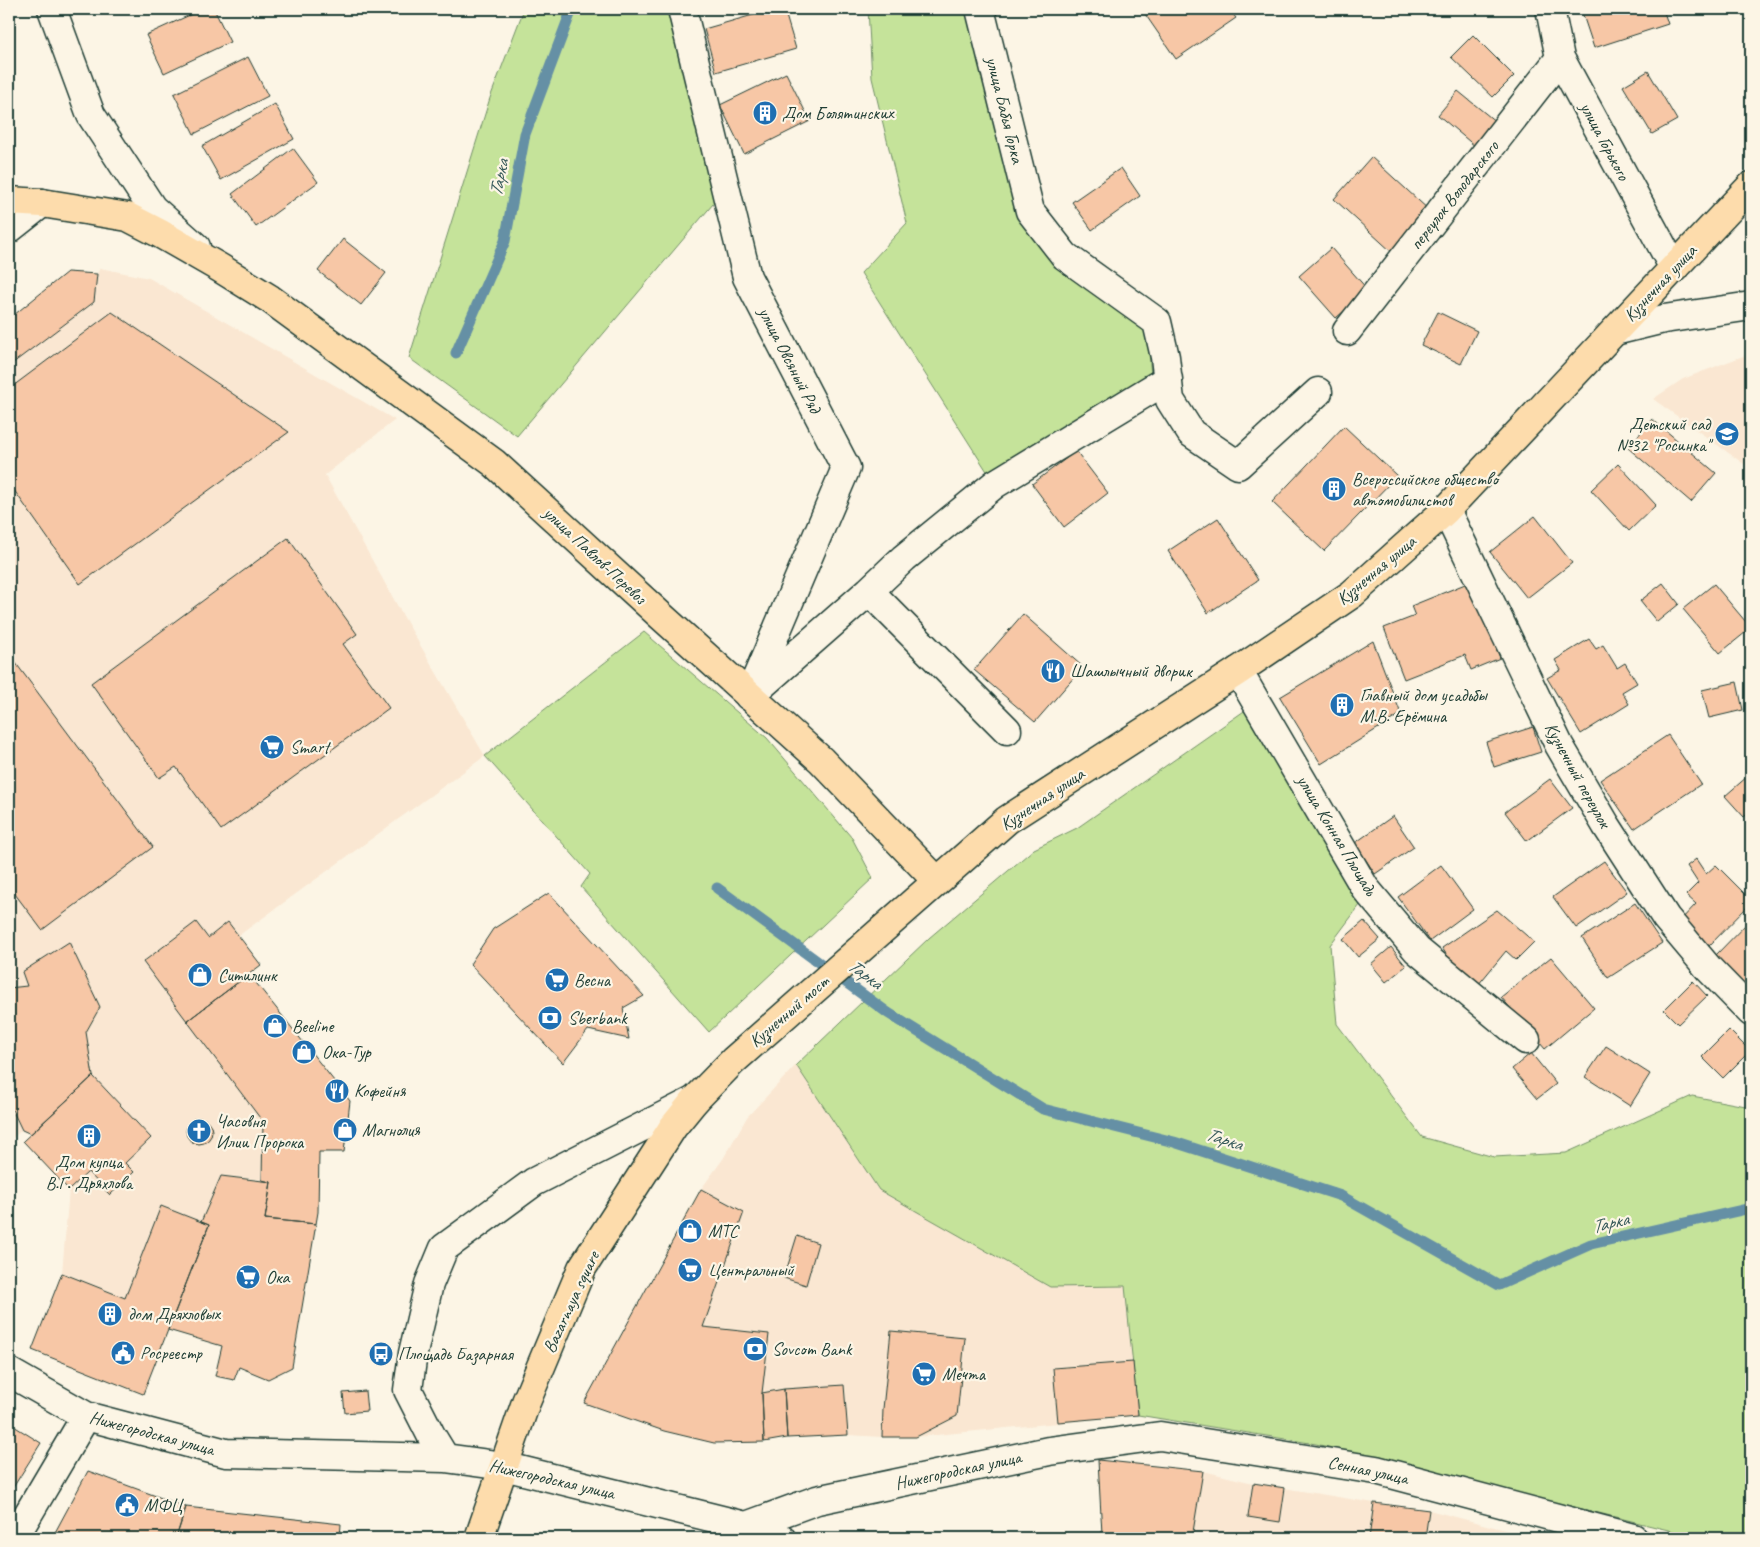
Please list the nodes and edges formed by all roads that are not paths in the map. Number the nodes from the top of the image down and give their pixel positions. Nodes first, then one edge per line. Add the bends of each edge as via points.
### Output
1 (52, 9) edge
2 (682, 9) edge
3 (980, 9) edge
4 (1550, 9) edge
5 (1560, 58) junction
6 (1751, 186) edge
7 (9, 201) edge
8 (42, 203) junction
9 (9, 229) edge
10 (220, 268) junction
11 (1674, 268) junction
12 (1751, 306) edge
13 (1347, 331) dead end
14 (1615, 332) junction
15 (1168, 378) junction
16 (1318, 392) dead end
17 (1446, 510) junction
18 (869, 591) junction
19 (1238, 671) junction
20 (749, 696) junction
21 (1007, 730) dead end
22 (937, 881) junction
23 (891, 922) joint
24 (1751, 1012) edge
25 (1526, 1040) dead end
26 (695, 1100) junction
27 (9, 1372) edge
28 (86, 1416) junction
29 (1098, 1444) joint
30 (446, 1458) junction
31 (504, 1466) junction
32 (752, 1534) edge
33 (14, 1538) edge
34 (479, 1538) edge
35 (781, 1538) edge
36 (1633, 1538) edge

1 - 10 street, улица Павлов-Перевоз via 90,116 152,208
2 - 20 street, улица Овсяный Ряд via 747,277 846,468
3 - 15 street, улица Бабья Горка via 1030,212 1065,256 1157,322
4 - 5 street, улица Горького
5 - 11 street, улица Горького
5 - 13 street, переулок Володарского
6 - 11 main road, Кузнечная улица
7 - 8 main road, улица Павлов-Перевоз
8 - 9 street
8 - 10 main road, улица Павлов-Перевоз via 128,217
10 - 20 main road, улица Павлов-Перевоз via 270,299 494,463
11 - 14 main road, Кузнечная улица
12 - 14 street via 1664,320
14 - 17 main road, Кузнечная улица
15 - 16 street via 1170,400 1191,433 1238,465
15 - 18 street via 995,484
17 - 19 main road, Кузнечная улица via 1352,594
17 - 24 street, Кузнечный переулок via 1559,745 1606,825 1666,918
18 - 20 street
18 - 21 street
19 - 22 main road, Кузнечная улица via 1007,820
19 - 25 street, улица Конная Площадь via 1366,888 1417,950
20 - 22 main road, улица Павлов-Перевоз via 821,760
22 - 23 main road, Кузнечная улица
23 - 26 main road, Кузнечный мост via 733,1060
26 - 30 street via 534,1182 444,1248 429,1284 408,1390
26 - 31 main road, Bazarnaya square via 673,1127 582,1268 526,1402
27 - 28 street, Нижегородская улица
28 - 30 street, Нижегородская улица via 226,1453
28 - 33 street
29 - 32 street, Нижегородская улица via 1049,1451 818,1500
29 - 36 street, Сенная улица via 1160,1436 1376,1470
30 - 31 street, Нижегородская улица
31 - 32 street, Нижегородская улица
31 - 34 main road, Bazarnaya square
32 - 35 street

